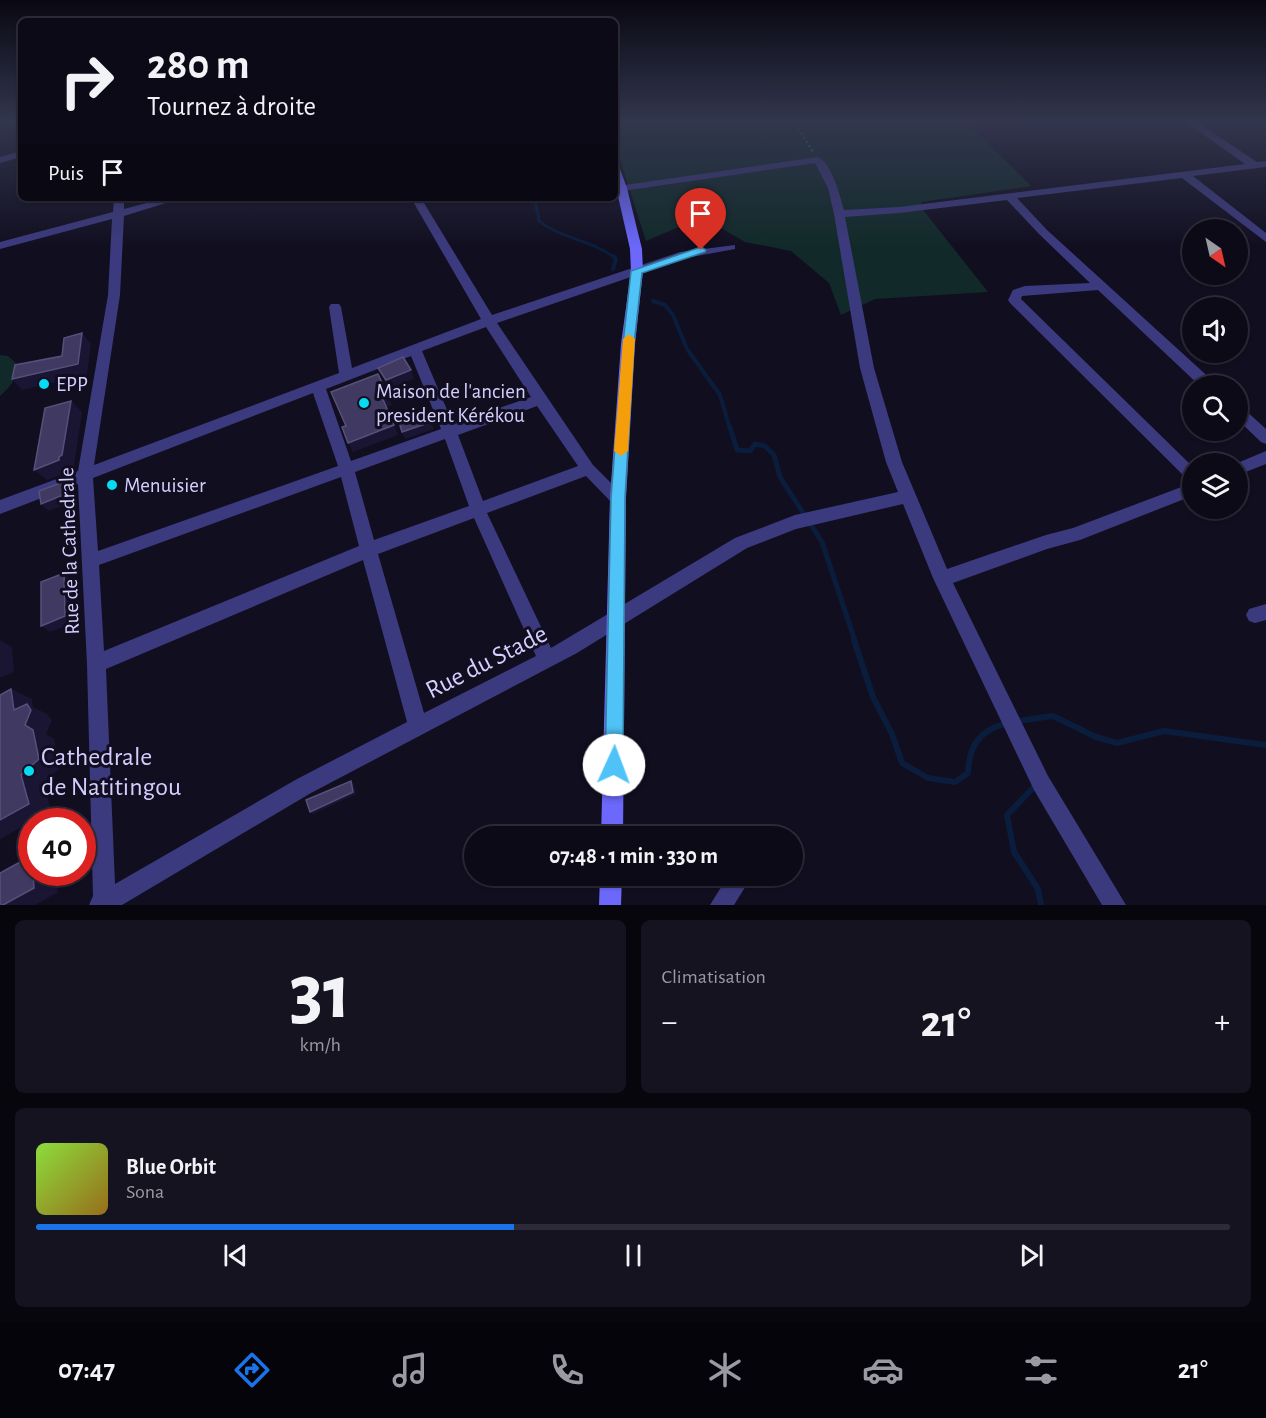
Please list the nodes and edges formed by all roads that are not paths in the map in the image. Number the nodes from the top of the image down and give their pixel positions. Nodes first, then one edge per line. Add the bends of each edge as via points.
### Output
1 (803, 162) edge
2 (819, 162) edge
3 (1250, 162) edge
4 (1266, 164) edge
5 (1254, 165) junction
6 (1184, 174) junction
7 (618, 177) edge
8 (622, 188) junction
9 (1009, 196) junction
10 (152, 201) edge
11 (418, 201) edge
12 (119, 205) edge
13 (839, 214) junction
14 (1266, 239) edge
15 (0, 246) edge
16 (731, 247) dead end
17 (637, 271) junction
18 (1100, 286) junction
19 (335, 307) dead end
20 (489, 321) junction
21 (415, 350) junction
22 (1197, 375) edge
23 (346, 376) junction
24 (318, 387) junction
25 (540, 399) junction
26 (1248, 421) edge
27 (449, 431) junction
28 (1266, 438) edge
29 (1266, 457) edge
30 (1182, 465) edge
31 (1248, 465) edge
32 (346, 468) junction
33 (588, 469) junction
34 (86, 475) junction
35 (1182, 493) edge
36 (908, 496) junction
37 (618, 498) junction
38 (0, 507) edge
39 (478, 510) junction
40 (368, 550) junction
41 (90, 561) junction
42 (942, 578) junction
43 (616, 621) junction
44 (547, 660) junction
45 (96, 664) junction
46 (418, 727) junction
47 (612, 826) edge
48 (610, 886) edge
49 (734, 886) edge
50 (104, 904) edge
51 (610, 905) edge
52 (721, 905) edge
53 (1115, 905) edge

1 - 8 street
2 - 13 street via 833,188
3 - 5 street
4 - 5 street
5 - 6 street
6 - 9 street
6 - 14 street
7 - 8 street
8 - 17 street
9 - 13 street
9 - 18 street
10 - 12 street
11 - 20 street
12 - 15 street
12 - 34 street, Rue de la Cathedrale via 114,295
13 - 36 street via 867,368
16 - 17 street via 701,250
17 - 20 street
17 - 37 street
18 - 22 street
18 - 30 street via 1025,290 1017,293 1014,300
19 - 23 street
20 - 21 street
20 - 25 street
21 - 23 street
21 - 27 street
23 - 24 street
24 - 32 street
24 - 34 street
25 - 27 street
25 - 33 street
26 - 28 street
27 - 32 street
27 - 39 street
29 - 31 street
32 - 40 street
32 - 41 street
33 - 37 street
33 - 39 street
34 - 38 street
34 - 41 street, Rue de la Cathedrale
35 - 42 street via 1074,535
36 - 42 street
36 - 43 street, Rue du Stade via 811,518 741,543
37 - 43 street
39 - 40 street
39 - 44 street
40 - 45 street
40 - 46 street
41 - 45 street, Rue de la Cathedrale
42 - 53 street via 1041,783
43 - 44 street, Rue du Stade
43 - 47 street
44 - 46 street, Rue du Stade
45 - 50 street, Rue de la Cathedrale
46 - 50 street, Rue du Stade via 304,786
48 - 51 street
49 - 52 street

